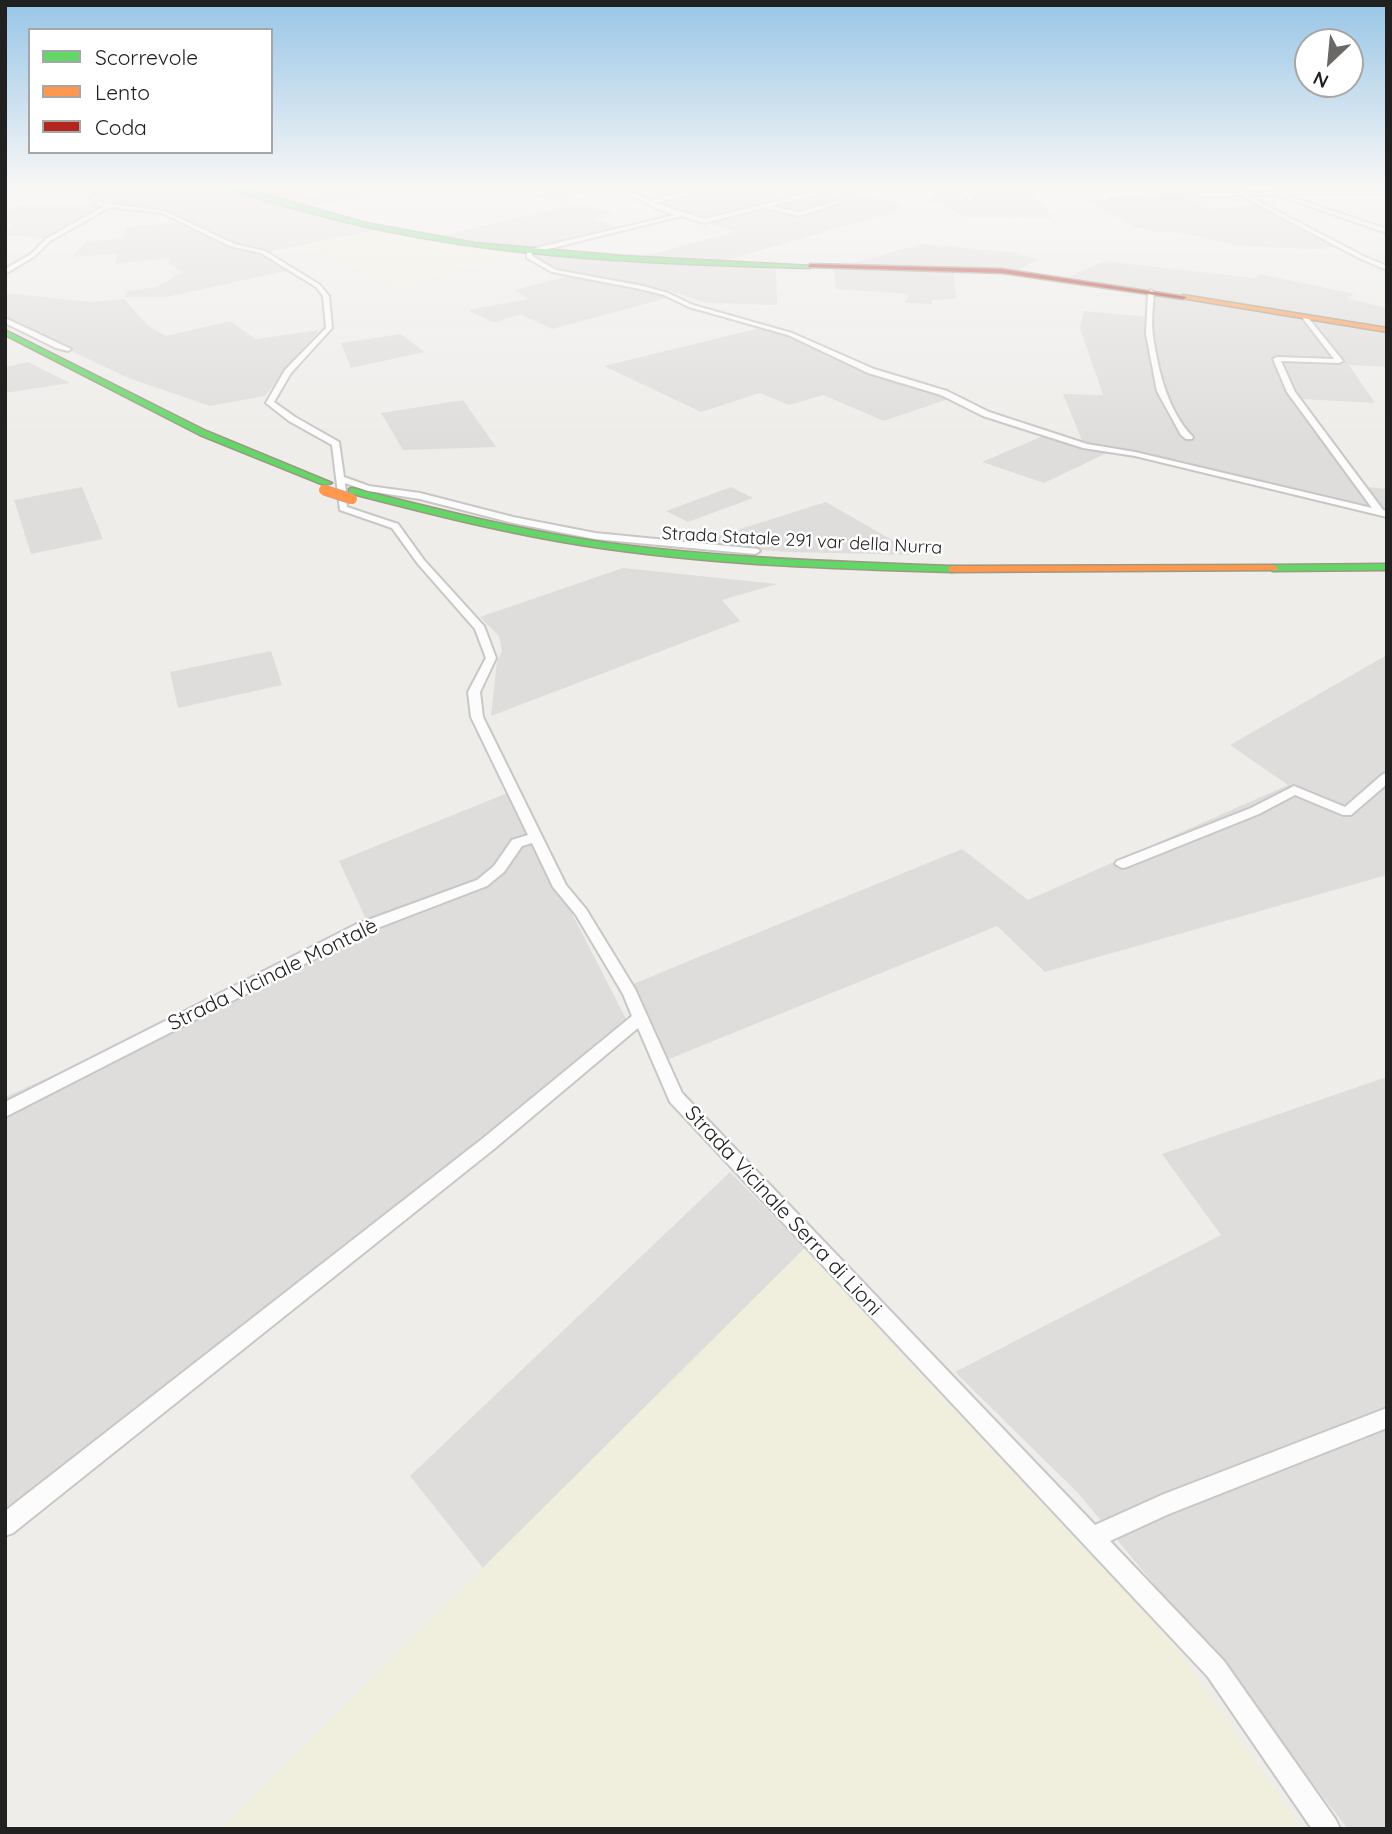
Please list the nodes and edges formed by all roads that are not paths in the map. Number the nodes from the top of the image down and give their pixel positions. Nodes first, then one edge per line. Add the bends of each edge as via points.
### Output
1 (293, 271) edge
2 (553, 271) edge
3 (985, 271) edge
4 (1151, 292) junction
5 (1304, 316) junction
6 (5, 320) edge
7 (1387, 331) edge
8 (5, 332) edge
9 (5, 340) edge
10 (68, 349) dead end
11 (1189, 437) dead end
12 (339, 489) junction
13 (1383, 513) edge
14 (755, 551) dead end
15 (1387, 567) edge
16 (1387, 578) edge
17 (1387, 777) edge
18 (534, 838) junction
19 (1122, 864) dead end
20 (641, 1017) junction
21 (5, 1110) edge
22 (1387, 1418) edge
23 (5, 1525) edge
24 (1091, 1538) junction
25 (1327, 1829) edge

1 - 12 street, Strada Vicinale Serra di Lioni via 326,296 329,328 288,372 270,403 335,443
2 - 13 street via 641,287 790,334 872,371 1086,446
3 - 4 main road
4 - 5 main road
4 - 11 street via 1149,334 1161,391
5 - 7 main road
5 - 13 street via 1339,361 1277,359 1291,392
6 - 10 street
8 - 12 main road, Strada Statale 291 var della Nurra via 192,427
9 - 12 main road, Strada Statale 291 var della Nurra via 198,439 275,473
12 - 14 street via 368,488 419,496 595,536
12 - 15 main road, Strada Statale 291 var della Nurra via 493,526 704,557 862,567
12 - 16 main road, Strada Statale 291 var della Nurra via 465,529 662,560 780,571 995,578
12 - 18 street, Strada Vicinale Serra di Lioni via 343,508 395,526 481,628 491,658 474,692 477,717
17 - 19 street via 1347,812 1294,790 1255,811
18 - 20 street, Strada Vicinale Serra di Lioni
18 - 21 street, Strada Vicinale Montalè via 517,843 499,869 482,883 362,928
20 - 23 street via 488,1144
20 - 24 street, Strada Vicinale Serra di Lioni via 676,1097
22 - 24 street via 1164,1504
24 - 25 street, Strada Vicinale Serra di Lioni via 1216,1669

